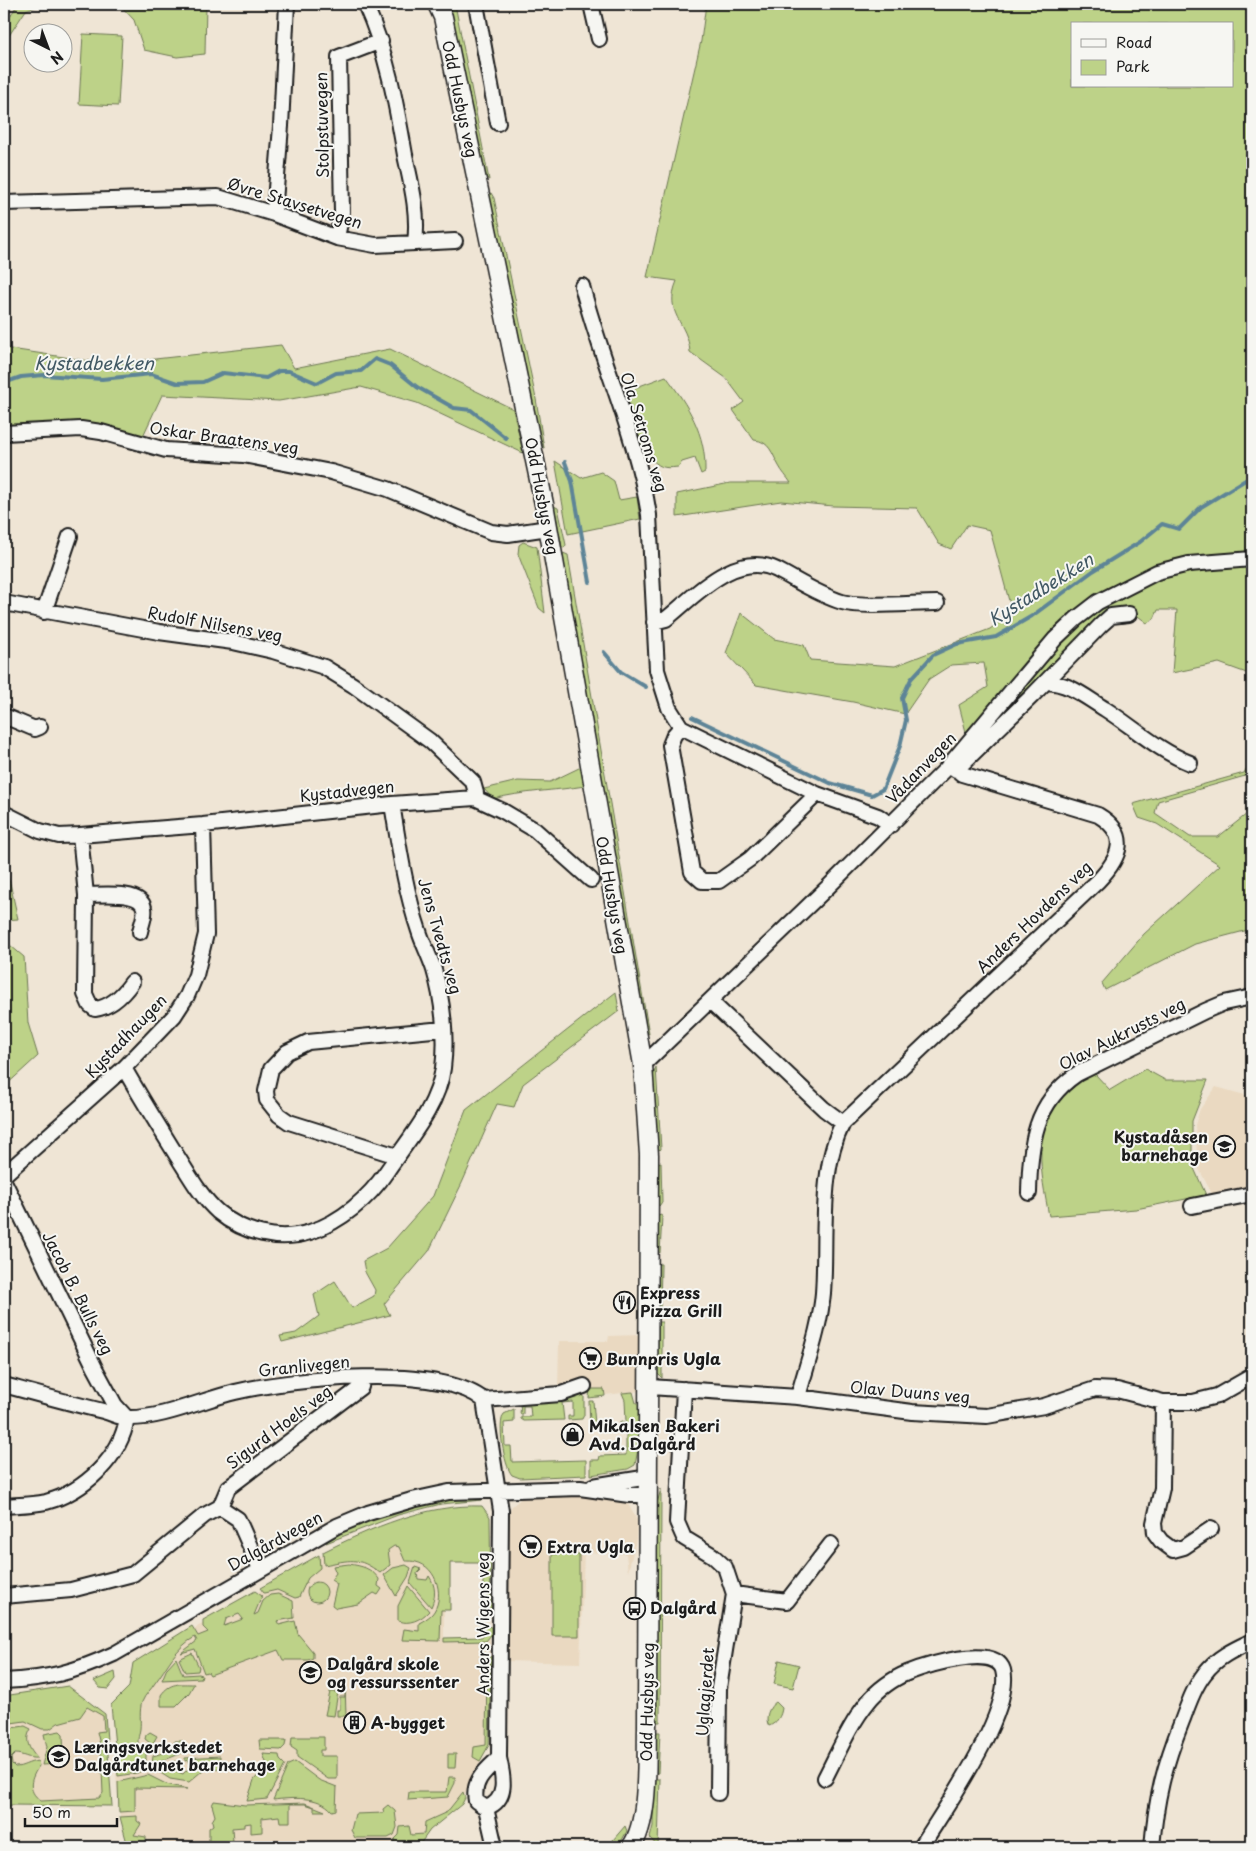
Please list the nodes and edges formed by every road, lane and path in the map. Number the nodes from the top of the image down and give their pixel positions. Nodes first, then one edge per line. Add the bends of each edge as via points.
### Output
1 (365, 4) edge
2 (437, 4) edge
3 (476, 4) edge
4 (591, 4) edge
5 (291, 5) edge
6 (599, 40) dead end
7 (381, 41) junction
8 (498, 122) dead end
9 (4, 203) edge
10 (274, 214) junction
11 (337, 238) junction
12 (455, 241) dead end
13 (415, 242) junction
14 (582, 286) dead end
15 (4, 433) edge
16 (548, 528) junction
17 (70, 536) dead end
18 (1252, 559) edge
19 (4, 603) edge
20 (937, 603) dead end
21 (44, 612) junction
22 (1128, 614) dead end
23 (654, 622) junction
24 (1046, 682) junction
25 (4, 716) edge
26 (40, 727) dead end
27 (681, 727) junction
28 (1190, 763) dead end
29 (953, 767) junction
30 (817, 794) junction
31 (475, 798) junction
32 (392, 804) junction
33 (4, 814) edge
34 (202, 825) junction
35 (891, 825) junction
36 (80, 835) junction
37 (592, 880) dead end
38 (86, 895) junction
39 (140, 932) dead end
40 (132, 982) dead end
41 (1252, 997) edge
42 (710, 1001) junction
43 (443, 1029) junction
44 (643, 1065) junction
45 (124, 1068) junction
46 (843, 1122) junction
47 (397, 1156) junction
48 (4, 1175) edge
49 (4, 1181) edge
50 (1028, 1193) dead end
51 (1252, 1194) edge
52 (1192, 1206) dead end
53 (1252, 1376) edge
54 (362, 1378) junction
55 (4, 1385) edge
56 (584, 1386) dead end
57 (650, 1387) junction
58 (684, 1389) junction
59 (798, 1397) junction
60 (484, 1400) junction
61 (1163, 1402) junction
62 (127, 1418) junction
63 (650, 1477) junction
64 (580, 1488) junction
65 (499, 1490) junction
66 (649, 1496) junction
67 (4, 1506) edge
68 (220, 1507) junction
69 (1211, 1529) dead end
70 (831, 1544) dead end
71 (260, 1570) junction
72 (734, 1594) junction
73 (4, 1596) edge
74 (1252, 1641) edge
75 (4, 1681) edge
76 (499, 1758) junction
77 (825, 1778) dead end
78 (718, 1793) dead end
79 (645, 1800) junction
80 (486, 1808) junction
81 (496, 1847) edge
82 (631, 1847) edge
83 (644, 1847) edge
84 (921, 1847) edge
85 (1152, 1847) edge

1 - 7 street
2 - 16 street, Odd Husbys veg via 443,17
3 - 8 street
4 - 6 street
5 - 10 street
7 - 11 street, Stolpstuvegen via 339,56 342,212
7 - 13 street via 412,191 417,227
9 - 10 street, Øvre Stavsetvegen via 218,197
10 - 11 street, Øvre Stavsetvegen
11 - 13 street, Øvre Stavsetvegen via 375,245
12 - 13 street, Øvre Stavsetvegen
14 - 23 street, Ola Setroms veg via 646,492
15 - 16 street, Oskar Braatens veg via 81,429 166,450 243,455 331,472 388,489 491,532 508,534
16 - 44 street, Odd Husbys veg
17 - 21 street
18 - 29 street, Vådanvegen via 1189,564 1157,572 1098,602 1055,639
19 - 21 street, Rudolf Nilsens veg
20 - 23 street via 843,602 774,569 748,565 724,574 666,619
21 - 31 street, Rudolf Nilsens veg via 233,642 324,667 430,742 473,782
22 - 24 street, Vådanvegen via 1112,616 1101,625
23 - 27 street, Ola Setroms veg via 657,670 669,708
24 - 28 street via 1072,688 1124,720 1170,755
24 - 29 street, Vådanvegen
25 - 26 street
27 - 30 street
27 - 30 street via 670,745 692,872 702,881 719,881 750,859
29 - 35 street, Vådanvegen
29 - 46 street, Anders Hovdens veg via 962,774 1098,815 1117,831 1115,859 1098,881
30 - 35 street via 878,816
31 - 32 street, Kystadvegen
31 - 37 street, Kystadvegen via 503,810 535,830
32 - 34 street, Kystadvegen
32 - 43 street, Jens Tvedts veg via 404,872 419,931 434,970
33 - 36 street, Kystadvegen via 40,831 59,836
34 - 36 street, Kystadvegen
34 - 45 street, Kystadhaugen via 206,934 196,975 174,1016
35 - 42 street, Vådanvegen
36 - 38 street
38 - 39 street via 133,896 142,902 145,910
38 - 40 street via 85,994 90,1005 95,1009 111,1004
41 - 50 street, Olav Aukrusts veg via 1205,1011 1062,1084 1049,1099 1035,1131
42 - 44 street, Vådanvegen
42 - 46 street via 824,1109
43 - 47 street, Jens Tvedts veg via 444,1057 438,1088
43 - 47 street via 308,1042 287,1052 271,1069 267,1100 284,1118 316,1132
44 - 57 street, Odd Husbys veg via 649,1155
45 - 47 street, Jens Tvedts veg via 197,1188 218,1212 244,1228 269,1237 303,1234 327,1226 378,1184
45 - 48 street, Kystadhaugen
46 - 59 street, Anders Hovdens veg via 834,1140 829,1166 823,1295
49 - 62 street, Jacob B. Bulls veg via 95,1368 115,1405
51 - 52 street
53 - 61 street, Olav Duuns veg via 1216,1396 1193,1402
54 - 60 street, Granlivegen via 438,1382 463,1388
54 - 62 street, Granlivegen via 316,1380 236,1392 148,1416
54 - 68 street, Sigurd Hoels veg via 360,1387 228,1488
55 - 62 street, Granlivegen
56 - 60 street via 560,1394
57 - 58 street, Olav Duuns veg
57 - 63 street, Odd Husbys veg
58 - 59 street, Olav Duuns veg
58 - 72 street, Uglagjerdet via 677,1522 684,1538 712,1555 725,1568
59 - 61 street, Olav Duuns veg via 944,1415 1007,1414 1095,1389 1117,1390
60 - 65 street
61 - 69 street via 1162,1488 1154,1523 1155,1533 1172,1550 1184,1547
62 - 67 street via 125,1432 101,1469 73,1490 46,1502
63 - 64 street, Dalgårdvegen
63 - 66 street, Odd Husbys veg
64 - 65 street, Dalgårdvegen
64 - 66 street, Dalgårdvegen
65 - 71 street, Dalgårdvegen via 449,1492 368,1513 337,1526
65 - 76 street, Anders Wigens veg via 502,1511
66 - 79 street, Odd Husbys veg
68 - 71 street via 238,1519
68 - 73 street via 205,1515 133,1574 71,1590
70 - 72 street via 787,1600
71 - 75 street, Dalgårdvegen via 114,1654 80,1670
72 - 78 street, Uglagjerdet via 719,1688
74 - 85 street via 1220,1658 1206,1672 1193,1693 1162,1776
76 - 80 street, Anders Wigens veg via 502,1794 494,1806
76 - 80 street via 475,1785 476,1801
77 - 84 street via 868,1701 892,1681 908,1673 966,1657 986,1656 998,1662 1003,1670 1002,1692 992,1727
79 - 82 street, Odd Husbys veg via 639,1831
79 - 83 street, Odd Husbys veg via 649,1812
80 - 81 street

